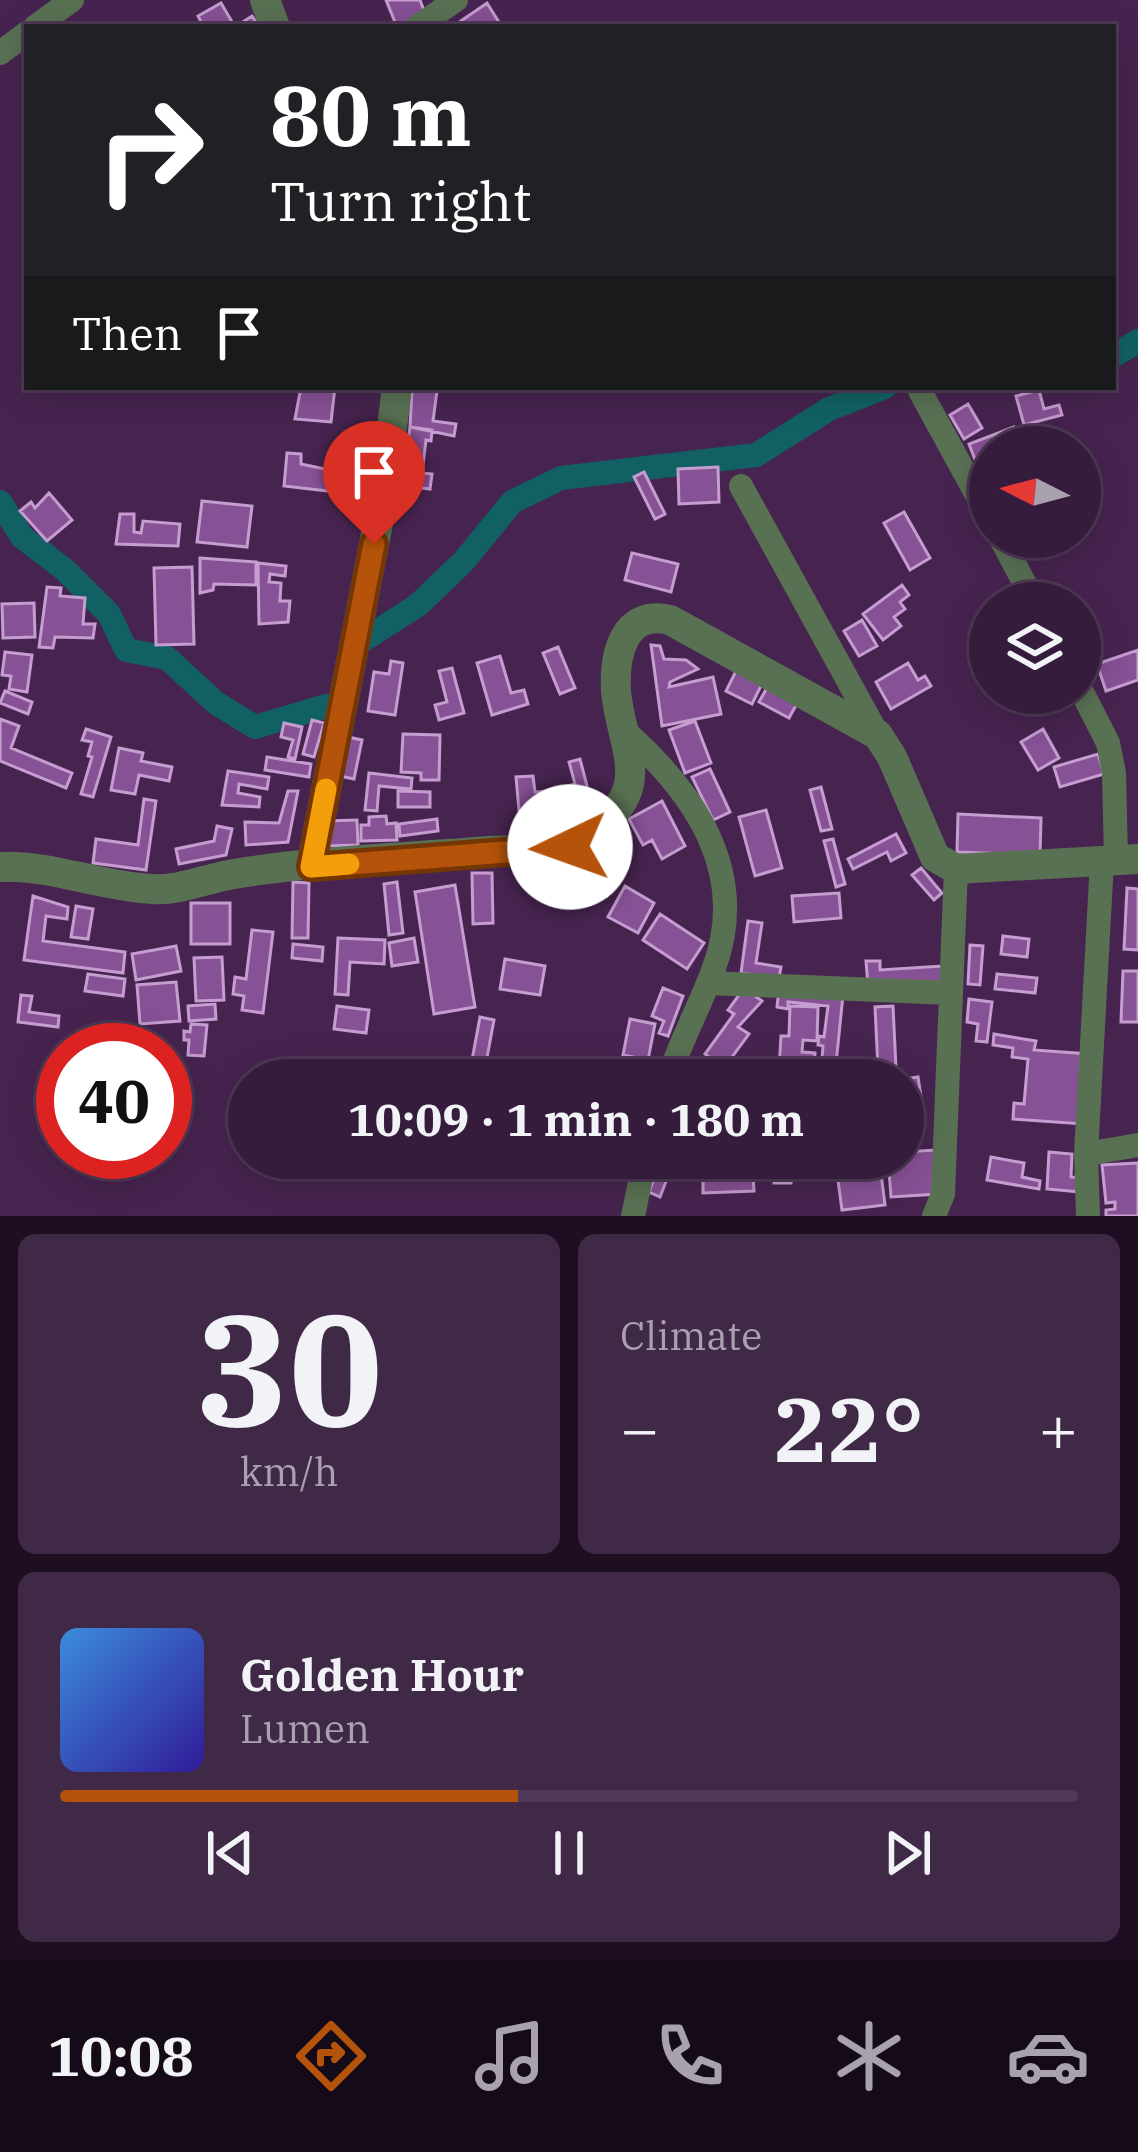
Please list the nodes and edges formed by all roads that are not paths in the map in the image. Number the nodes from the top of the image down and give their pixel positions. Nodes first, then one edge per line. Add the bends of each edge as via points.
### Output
1 (72, 0) edge
2 (456, 0) edge
3 (39, 24) edge
4 (421, 24) edge
5 (397, 390) edge
6 (920, 391) dead end
7 (969, 481) edge
8 (741, 486) dead end
9 (1093, 714) edge
10 (626, 733) junction
11 (878, 735) junction
12 (1119, 860) edge
13 (0, 867) edge
14 (311, 867) junction
15 (956, 869) junction
16 (708, 983) junction
17 (951, 994) junction
18 (677, 1059) edge
19 (1138, 1145) edge
20 (1086, 1154) junction
21 (641, 1179) edge
22 (633, 1216) edge
23 (934, 1216) edge
24 (1088, 1216) edge

1 - 3 street
2 - 4 street
5 - 14 street
6 - 7 street
8 - 11 street
9 - 12 street via 1114,773
10 - 11 street via 616,662 637,620 652,616
10 - 14 street via 631,762 616,815 570,847
10 - 16 street via 668,770 720,860 724,920
11 - 15 street via 935,857
12 - 15 street
12 - 20 street
13 - 14 street via 158,890
15 - 17 street
16 - 17 street
16 - 18 street
17 - 23 street via 943,1194
19 - 20 street
20 - 24 street
21 - 22 street

